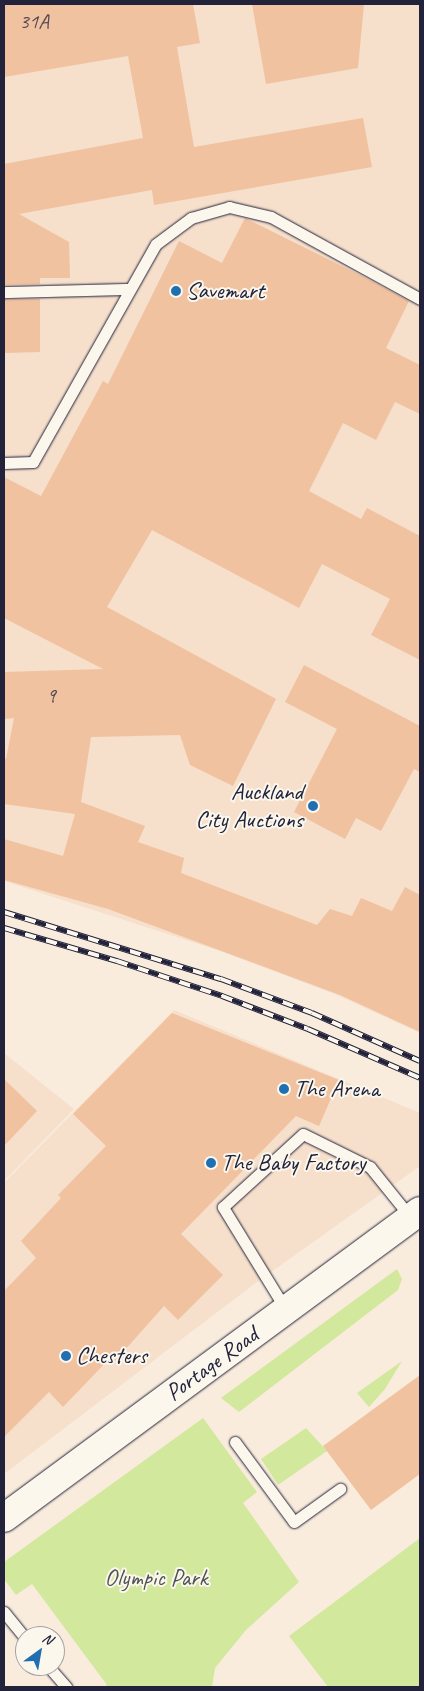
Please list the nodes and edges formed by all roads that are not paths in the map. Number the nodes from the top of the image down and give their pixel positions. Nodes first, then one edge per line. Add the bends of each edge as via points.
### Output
1 (129, 289) junction
2 (4, 292) edge
3 (420, 299) edge
4 (4, 462) edge
5 (416, 1214) edge
6 (286, 1310) junction
7 (235, 1442) dead end
8 (340, 1489) dead end
9 (4, 1518) edge
10 (4, 1612) edge
11 (15, 1626) edge
12 (57, 1676) edge
13 (66, 1687) edge

1 - 2 lane
1 - 3 lane via 156,244 191,218 229,208 271,217
1 - 4 lane via 33,462
5 - 6 main road, Portage Road
5 - 6 lane via 370,1167 303,1134 223,1207
6 - 9 main road, Portage Road
7 - 8 lane via 294,1522
10 - 11 lane
12 - 13 lane

